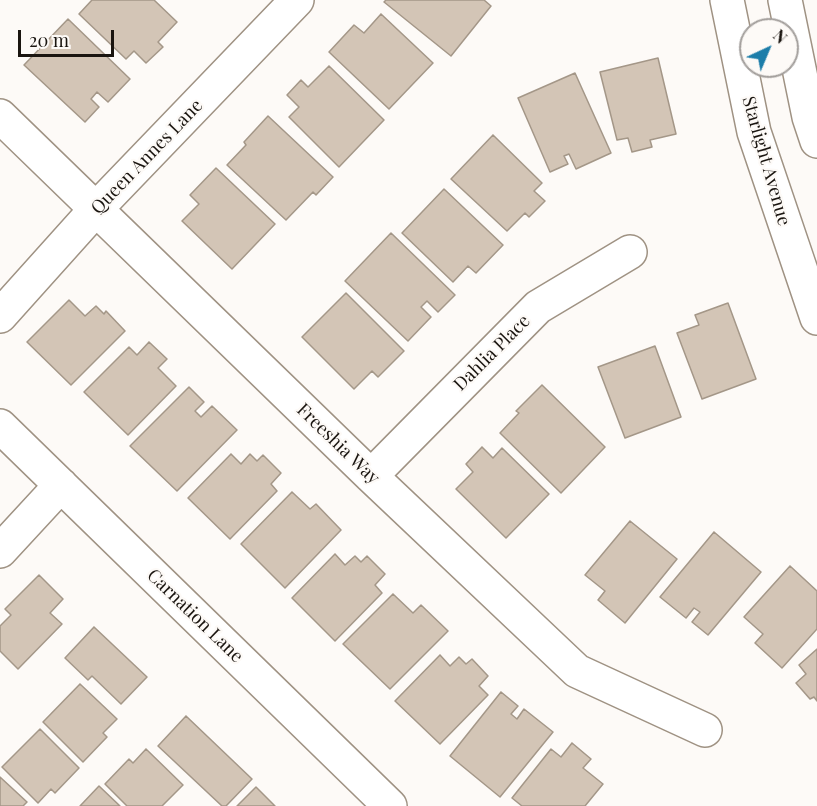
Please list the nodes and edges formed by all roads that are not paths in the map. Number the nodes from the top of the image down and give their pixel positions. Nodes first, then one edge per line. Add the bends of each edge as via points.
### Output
1 (297, 0) edge
2 (727, 0) edge
3 (785, 0) edge
4 (0, 116) edge
5 (817, 141) edge
6 (96, 209) junction
7 (630, 252) dead end
8 (0, 316) edge
9 (817, 318) edge
10 (0, 426) edge
11 (370, 476) junction
12 (60, 485) junction
13 (0, 551) edge
14 (705, 730) dead end
15 (378, 802) edge

1 - 6 street, Queen Annes Lane
2 - 9 street, Starlight Avenue via 754,132
3 - 5 street
4 - 6 street, Freeshia Way
6 - 8 street, Queen Annes Lane
6 - 11 street, Freeshia Way
7 - 11 street, Dahlia Place via 537,306
10 - 12 street, Carnation Lane
11 - 14 street, Freeshia Way via 577,670
12 - 13 street
12 - 15 street, Carnation Lane

